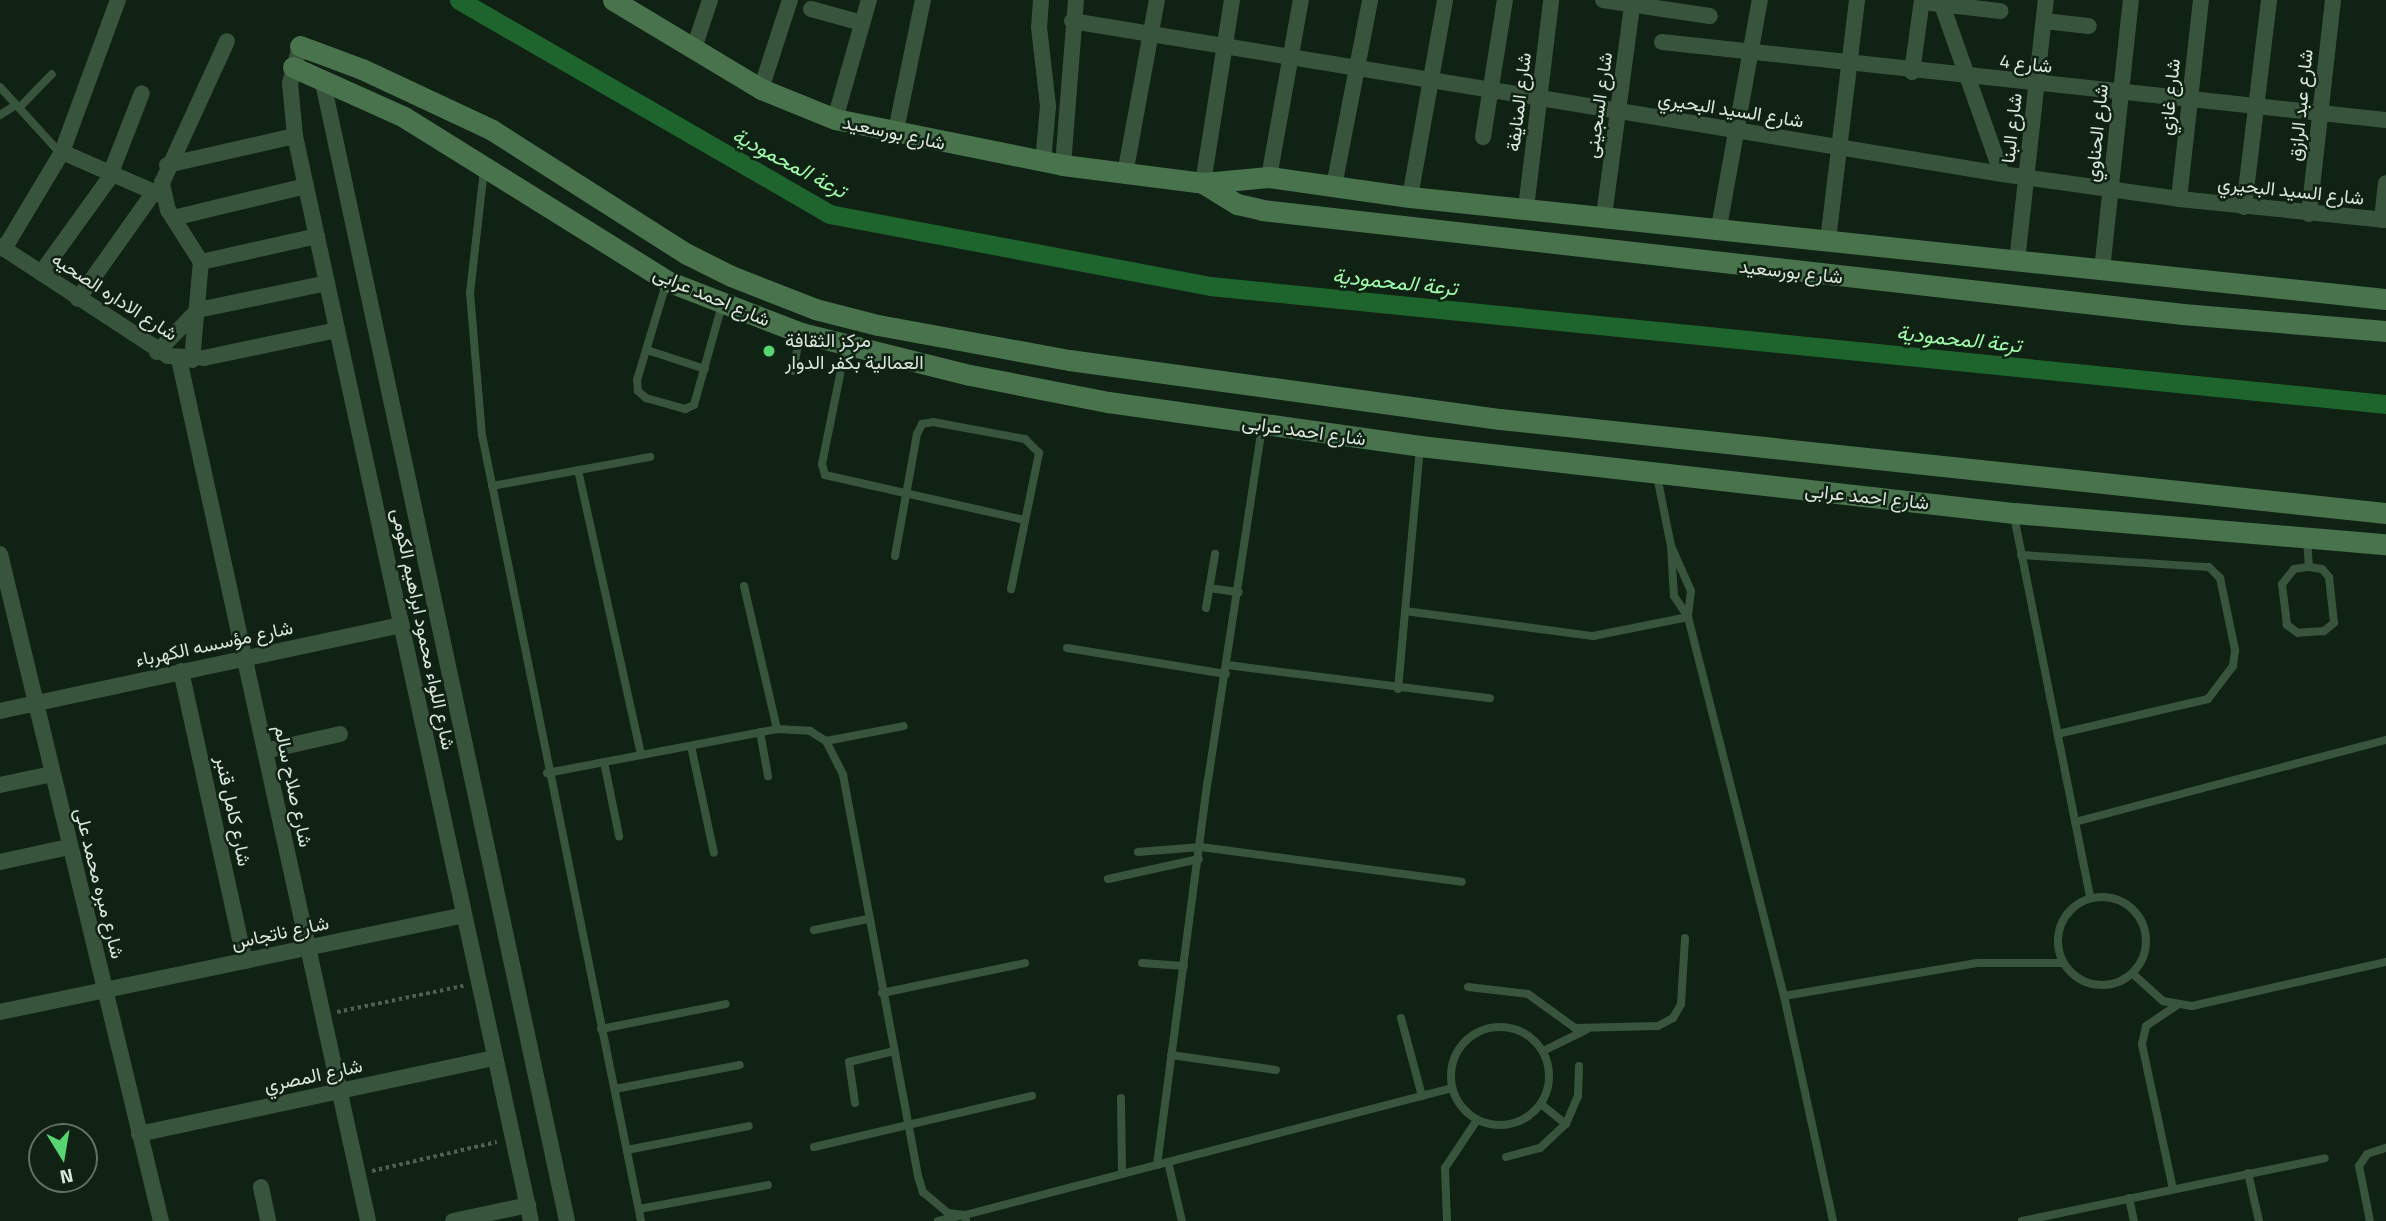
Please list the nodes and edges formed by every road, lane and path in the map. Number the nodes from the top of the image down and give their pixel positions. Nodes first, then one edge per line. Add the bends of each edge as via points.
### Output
1 (118, 0) edge
2 (613, 0) edge
3 (710, 0) edge
4 (790, 0) edge
5 (869, 0) edge
6 (923, 0) edge
7 (1041, 0) edge
8 (1076, 0) edge
9 (1157, 0) edge
10 (1232, 0) edge
11 (1301, 0) edge
12 (1370, 0) edge
13 (1445, 0) edge
14 (1505, 0) edge
15 (1551, 0) edge
16 (1603, 0) edge
17 (1760, 0) edge
18 (1857, 0) edge
19 (2046, 0) edge
20 (2131, 0) edge
21 (2201, 0) edge
22 (2269, 0) edge
23 (2333, 0) edge
24 (1922, 1) edge
25 (1632, 2) edge
26 (1942, 5) junction
27 (811, 9) dead end
28 (2000, 11) dead end
29 (1710, 16) dead end
30 (2044, 21) junction
31 (862, 23) junction
32 (2089, 26) dead end
33 (1071, 27) junction
34 (1151, 34) junction
35 (1041, 35) junction
36 (227, 41) dead end
37 (1662, 42) dead end
38 (300, 46) joint
39 (1224, 47) junction
40 (693, 51) junction
41 (1750, 54) junction
42 (1068, 57) junction
43 (1292, 58) junction
44 (1044, 59) junction
45 (1849, 65) junction
46 (293, 67) junction
47 (1357, 70) junction
48 (1912, 72) junction
49 (52, 74) dead end
50 (322, 78) junction
51 (1968, 78) junction
52 (1430, 82) junction
53 (2037, 85) junction
54 (0, 87) edge
55 (761, 89) junction
56 (1490, 91) junction
57 (142, 93) dead end
58 (2121, 93) junction
59 (416, 94) junction
60 (1539, 99) junction
61 (2190, 101) junction
62 (17, 106) junction
63 (2256, 107) junction
64 (1618, 112) junction
65 (2320, 114) junction
66 (0, 116) edge
67 (404, 117) junction
68 (835, 120) junction
69 (2386, 120) edge
70 (1736, 132) junction
71 (895, 135) junction
72 (295, 136) junction
73 (1483, 137) dead end
74 (1839, 148) junction
75 (61, 153) junction
76 (1053, 163) junction
77 (167, 165) junction
78 (485, 165) junction
79 (112, 173) junction
80 (1125, 174) junction
81 (2001, 174) junction
82 (1269, 177) junction
83 (2026, 177) junction
84 (1203, 183) junction
85 (2386, 183) edge
86 (306, 186) junction
87 (1334, 186) junction
88 (2111, 190) junction
89 (159, 194) junction
90 (1410, 197) junction
91 (2179, 199) junction
92 (2244, 207) junction
93 (1526, 208) junction
94 (2309, 214) junction
95 (1604, 216) junction
96 (173, 218) junction
97 (2384, 220) edge
98 (1719, 228) junction
99 (317, 236) junction
100 (1828, 240) junction
101 (2, 248) edge
102 (2017, 261) junction
103 (201, 262) junction
104 (2102, 270) junction
105 (41, 273) junction
106 (667, 281) junction
107 (327, 283) junction
108 (78, 299) junction
109 (2386, 299) edge
110 (722, 304) junction
111 (198, 310) junction
112 (337, 330) junction
113 (2386, 331) edge
114 (801, 333) junction
115 (846, 345) junction
116 (647, 350) junction
117 (157, 352) junction
118 (186, 359) junction
119 (705, 369) junction
120 (793, 371) dead end
121 (1262, 424) junction
122 (1420, 446) junction
123 (650, 457) dead end
124 (578, 470) junction
125 (1656, 473) junction
126 (492, 486) junction
127 (906, 495) junction
128 (2014, 513) junction
129 (2386, 513) edge
130 (1026, 520) junction
131 (2307, 539) junction
132 (2386, 544) edge
133 (1671, 546) junction
134 (0, 554) edge
135 (1215, 554) dead end
136 (2021, 555) junction
137 (895, 556) dead end
138 (2309, 567) junction
139 (4, 586) edge
140 (744, 586) dead end
141 (1209, 588) junction
142 (1011, 589) dead end
143 (1239, 592) junction
144 (1206, 608) dead end
145 (1405, 611) junction
146 (1688, 617) junction
147 (402, 625) junction
148 (1067, 648) dead end
149 (245, 657) junction
150 (1226, 669) junction
151 (181, 671) junction
152 (1398, 689) junction
153 (1490, 698) dead end
154 (35, 703) junction
155 (0, 711) edge
156 (904, 726) dead end
157 (777, 729) junction
158 (760, 732) junction
159 (340, 734) dead end
160 (2058, 734) junction
161 (2386, 740) edge
162 (826, 741) junction
163 (691, 746) junction
164 (265, 751) junction
165 (641, 755) junction
166 (604, 762) junction
167 (547, 773) junction
168 (52, 774) junction
169 (768, 776) dead end
170 (0, 785) edge
171 (2076, 822) junction
172 (619, 836) dead end
173 (69, 847) junction
174 (1200, 847) junction
175 (1138, 852) dead end
176 (714, 853) dead end
177 (1199, 859) junction
178 (0, 862) edge
179 (1108, 879) dead end
180 (1462, 882) dead end
181 (2090, 898) junction
182 (464, 915) junction
183 (868, 919) junction
184 (814, 930) dead end
185 (1685, 938) dead end
186 (308, 947) junction
187 (245, 961) junction
188 (2386, 962) edge
189 (1025, 963) dead end
190 (1142, 963) dead end
191 (2063, 963) junction
192 (1184, 966) junction
193 (2132, 973) junction
194 (479, 982) junction
195 (1468, 986) dead end
196 (104, 990) junction
197 (882, 993) junction
198 (1784, 996) junction
199 (726, 1004) dead end
200 (2177, 1006) junction
201 (0, 1012) edge
202 (323, 1015) junction
203 (1401, 1018) dead end
204 (601, 1029) junction
205 (1586, 1030) junction
206 (894, 1051) junction
207 (1543, 1051) junction
208 (1171, 1055) junction
209 (495, 1058) junction
210 (740, 1065) dead end
211 (1579, 1066) dead end
212 (1276, 1070) dead end
213 (1452, 1088) junction
214 (615, 1089) junction
215 (340, 1091) junction
216 (1422, 1096) junction
217 (1032, 1097) dead end
218 (1121, 1098) dead end
219 (855, 1103) dead end
220 (1541, 1104) junction
221 (1477, 1120) junction
222 (1566, 1124) junction
223 (749, 1126) dead end
224 (908, 1128) junction
225 (139, 1134) junction
226 (513, 1139) junction
227 (814, 1147) dead end
228 (2386, 1148) edge
229 (627, 1150) junction
230 (1506, 1157) dead end
231 (2325, 1158) dead end
232 (1168, 1162) junction
233 (1157, 1165) junction
234 (1122, 1174) junction
235 (2248, 1174) junction
236 (358, 1175) junction
237 (768, 1185) dead end
238 (261, 1187) dead end
239 (2173, 1189) junction
240 (2129, 1198) junction
241 (639, 1209) junction
242 (529, 1213) edge
243 (966, 1218) edge
244 (161, 1221) edge
245 (268, 1221) edge
246 (368, 1221) edge
247 (453, 1221) edge
248 (567, 1221) edge
249 (641, 1221) edge
250 (938, 1221) edge
251 (1182, 1221) edge
252 (1447, 1221) edge
253 (1833, 1221) edge
254 (2022, 1221) edge
255 (2134, 1221) edge
256 (2259, 1221) edge
257 (2370, 1221) edge

1 - 75 street
2 - 40 main road, شارع بورسعيد
3 - 40 street
4 - 55 street
5 - 31 street
6 - 71 street
7 - 35 street
8 - 33 street
9 - 34 street
10 - 39 street
11 - 43 street
12 - 47 street
13 - 52 street
14 - 56 street
15 - 60 street, شارع المنايفة
16 - 25 street
17 - 41 street
18 - 45 street
19 - 30 street, شارع البنا
20 - 58 street, شارع الحناوي
21 - 61 street, شارع غازي
22 - 63 street
23 - 65 street, شارع عبد الرازق
24 - 26 street
24 - 48 street
25 - 29 street
25 - 64 street, شارع السجينى
26 - 28 street
26 - 51 street
27 - 31 street
30 - 32 street
30 - 53 street, شارع البنا
31 - 68 street
33 - 34 street, شارع السيد البحيري
33 - 35 street, شارع السيد البحيري
33 - 42 street
34 - 39 street, شارع السيد البحيري
34 - 80 street
35 - 44 street
36 - 77 street
37 - 41 street, شارع 4
38 - 46 street, شارع اللواء محمود ابراهيم الكومى
38 - 59 main road, شارع احمد عرابى
39 - 43 street, شارع السيد البحيري
39 - 84 street
40 - 55 main road, شارع بورسعيد
41 - 45 street, شارع 4
41 - 70 street
42 - 44 street
42 - 76 street
43 - 47 street, شارع السيد البحيري
43 - 82 street
44 - 76 street
45 - 48 street, شارع 4
45 - 74 street
46 - 50 main road, شارع احمد عرابى
46 - 72 street, شارع اللواء محمود ابراهيم الكومى via 290,100
47 - 52 street, شارع السيد البحيري
47 - 87 street
48 - 51 street, شارع 4
49 - 62 lane
50 - 67 main road, شارع احمد عرابى
50 - 248 street
51 - 53 street, شارع 4
51 - 81 street
52 - 56 street, شارع السيد البحيري
52 - 90 street
53 - 58 street, شارع 4
53 - 83 street, شارع البنا
54 - 62 lane
55 - 68 main road, شارع بورسعيد
56 - 60 street, شارع السيد البحيري
56 - 73 street
57 - 79 street
58 - 61 street, شارع 4
58 - 88 street, شارع الحناوي
59 - 67 main road
59 - 129 main road, شارع احمد عرابى via 492,130 687,254 779,296 878,325 1069,360 1500,419
60 - 64 street, شارع السيد البحيري
60 - 93 street, شارع المنايفة
61 - 63 street, شارع 4
61 - 91 street, شارع غازي
62 - 66 lane
62 - 75 lane
63 - 65 street, شارع 4
63 - 92 street
64 - 70 street, شارع السيد البحيري
64 - 95 street, شارع السجينى
65 - 69 street, شارع 4
65 - 94 street, شارع عبد الرازق
67 - 78 main road, شارع احمد عرابى
68 - 71 main road, شارع بورسعيد
70 - 74 street, شارع السيد البحيري
70 - 98 street
71 - 76 main road, شارع بورسعيد
72 - 77 street
72 - 86 street, شارع اللواء محمود ابراهيم الكومى
74 - 81 street, شارع السيد البحيري
74 - 100 street
75 - 79 street
75 - 101 street
76 - 80 main road, شارع بورسعيد
77 - 89 street
78 - 106 main road, شارع احمد عرابى
78 - 126 lane via 470,293 482,435
79 - 89 street
79 - 105 street
80 - 84 main road, شارع بورسعيد
81 - 83 street, شارع السيد البحيري
82 - 84 main road, شارع بورسعيد
82 - 87 main road, شارع بورسعيد
83 - 88 street, شارع السيد البحيري
83 - 102 street, شارع البنا
84 - 113 main road, شارع بورسعيد via 1237,204 1276,212 2183,314
85 - 97 street
86 - 96 street
86 - 99 street, شارع اللواء محمود ابراهيم الكومى
87 - 90 main road, شارع بورسعيد
88 - 91 street, شارع السيد البحيري
88 - 104 street, شارع الحناوي
89 - 96 street
89 - 108 street
90 - 93 main road, شارع بورسعيد
91 - 92 street, شارع السيد البحيري
92 - 94 street, شارع السيد البحيري
93 - 95 main road, شارع بورسعيد
94 - 97 street, شارع السيد البحيري
95 - 98 main road, شارع بورسعيد
96 - 103 street
98 - 100 main road, شارع بورسعيد
99 - 103 street
99 - 107 street, شارع اللواء محمود ابراهيم الكومى
100 - 102 main road, شارع بورسعيد
101 - 105 street, شارع الاداره الصحيه
102 - 104 main road, شارع بورسعيد
103 - 111 street, شارع صلاح سالم
104 - 109 main road, شارع بورسعيد
105 - 108 street, شارع الاداره الصحيه
106 - 110 main road, شارع احمد عرابى
106 - 116 lane
107 - 111 street
107 - 112 street, شارع اللواء محمود ابراهيم الكومى
108 - 117 street, شارع الاداره الصحيه
110 - 114 main road, شارع احمد عرابى
110 - 119 lane
111 - 117 street
111 - 118 street, شارع صلاح سالم
112 - 118 street, شارع الاداره الصحيه
112 - 147 street, شارع اللواء محمود ابراهيم الكومى
114 - 115 main road, شارع احمد عرابى
114 - 120 lane
115 - 121 main road, شارع احمد عرابى via 1032,388
115 - 127 lane via 822,469 835,481
116 - 119 lane
116 - 119 lane via 637,386 646,398 689,409
117 - 118 street, شارع الاداره الصحيه
118 - 149 street, شارع صلاح سالم
121 - 122 main road, شارع احمد عرابى
121 - 143 lane
122 - 125 main road, شارع احمد عرابى
122 - 145 lane
123 - 124 lane
124 - 126 lane
124 - 165 lane
125 - 128 main road, شارع احمد عرابى
125 - 133 lane
126 - 167 lane
127 - 130 lane
127 - 130 lane via 922,424 933,422 1025,439 1039,453
127 - 137 lane
128 - 131 main road, شارع احمد عرابى
128 - 136 lane
130 - 142 lane
131 - 132 main road, شارع احمد عرابى
131 - 138 lane
133 - 146 lane via 1689,583
133 - 146 lane via 1674,596
134 - 139 street, شارع مبره محمد على
135 - 141 lane
136 - 160 lane
136 - 160 lane via 2209,567 2220,578 2235,650 2233,666 2208,699
138 - 138 lane via 2288,572 2282,584 2287,625 2298,633 2324,631 2334,623 2329,577 2322,569
139 - 154 street, شارع مبره محمد على
140 - 157 lane
141 - 143 lane
141 - 144 lane
143 - 150 lane
145 - 146 lane via 1593,636
145 - 152 lane
146 - 198 lane
147 - 149 street, شارع مؤسسه الكهرباء
147 - 182 street, شارع اللواء محمود ابراهيم الكومى
148 - 150 lane
149 - 151 street, شارع مؤسسه الكهرباء
149 - 164 street, شارع صلاح سالم
150 - 152 lane
150 - 174 lane
151 - 154 street, شارع مؤسسه الكهرباء
151 - 187 street, شارع كامل قنبر
152 - 153 lane
154 - 155 street, شارع مؤسسه الكهرباء
154 - 168 street, شارع مبره محمد على
156 - 162 lane
157 - 158 lane
157 - 162 lane via 810,731
158 - 163 lane
158 - 169 lane
159 - 164 street
160 - 171 lane
161 - 171 lane
162 - 183 lane via 843,775
163 - 165 lane
163 - 176 lane
164 - 186 street, شارع صلاح سالم
165 - 166 lane
166 - 167 lane
166 - 172 lane
167 - 204 lane
168 - 170 street
168 - 173 street, شارع مبره محمد على
171 - 181 lane
173 - 178 street
173 - 196 street, شارع مبره محمد على
174 - 175 lane
174 - 177 lane
174 - 180 lane
177 - 179 lane
177 - 192 lane
181 - 191 lane via 2068,912 2061,924 2057,937
181 - 193 lane via 2119,900 2141,919 2146,947
182 - 186 street, شارع ناتجاس
182 - 194 street, شارع اللواء محمود ابراهيم الكومى
183 - 184 lane
183 - 197 lane
185 - 205 lane via 1681,1004 1673,1018 1650,1028
186 - 187 street, شارع ناتجاس
186 - 202 street, شارع صلاح سالم
187 - 196 street, شارع ناتجاس
188 - 200 lane
189 - 197 lane
190 - 192 lane
191 - 193 lane via 2082,980 2095,984 2109,984
191 - 198 lane via 1987,961
192 - 208 lane
193 - 200 lane via 2151,994
194 - 202 path
194 - 209 street, شارع اللواء محمود ابراهيم الكومى
195 - 205 lane via 1528,994 1565,1023
196 - 201 street, شارع ناتجاس
196 - 225 street, شارع مبره محمد على
197 - 206 lane
198 - 253 lane
199 - 204 lane
200 - 239 lane via 2146,1026 2142,1044
202 - 215 street, شارع صلاح سالم
203 - 216 lane
204 - 214 lane
205 - 207 lane
206 - 219 lane via 849,1062
206 - 224 lane
207 - 213 lane via 1520,1029 1498,1026 1477,1031 1460,1046 1451,1066
207 - 220 lane via 1549,1062 1550,1084
208 - 212 lane
208 - 233 lane
209 - 215 street, شارع المصري
209 - 226 street, شارع اللواء محمود ابراهيم الكومى
210 - 214 lane
211 - 222 lane via 1578,1096
213 - 216 lane
213 - 221 lane via 1461,1107
214 - 229 lane
215 - 225 street, شارع المصري
215 - 236 street, شارع صلاح سالم
216 - 232 lane
217 - 224 lane
218 - 234 lane
220 - 221 lane via 1512,1124
220 - 222 lane
221 - 252 lane via 1445,1168
222 - 230 lane via 1540,1148
223 - 229 lane
224 - 227 lane
224 - 243 lane via 923,1192 933,1205
225 - 244 street, شارع مبره محمد على
226 - 236 path
226 - 242 street, شارع اللواء محمود ابراهيم الكومى
228 - 257 lane via 2367,1154 2359,1166
229 - 241 lane
231 - 235 lane
232 - 233 lane
232 - 251 lane
233 - 234 lane
234 - 243 lane
235 - 239 lane
235 - 256 lane
236 - 246 street, شارع صلاح سالم
237 - 241 lane
238 - 245 street
239 - 240 lane
240 - 254 lane
240 - 255 lane
241 - 249 lane
242 - 247 street
243 - 250 lane

